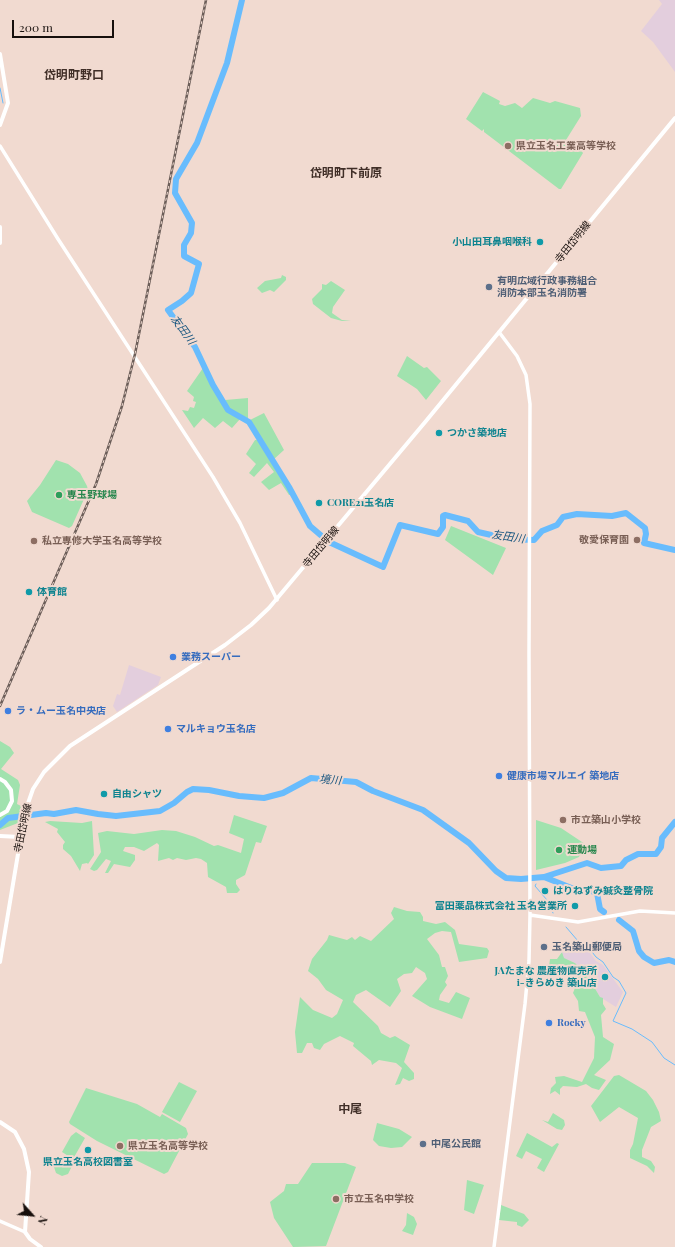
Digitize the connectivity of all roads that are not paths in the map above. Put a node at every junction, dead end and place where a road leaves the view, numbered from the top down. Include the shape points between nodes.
1 (0, 54) edge
2 (675, 118) edge
3 (0, 125) edge
4 (0, 146) edge
5 (0, 227) edge
6 (0, 243) edge
7 (499, 332) junction
8 (277, 600) junction
9 (0, 779) edge
10 (0, 815) edge
11 (0, 836) edge
12 (20, 836) junction
13 (675, 913) edge
14 (530, 915) junction
15 (0, 962) edge
16 (0, 1122) edge
17 (0, 1221) edge
18 (25, 1232) junction
19 (41, 1247) edge
20 (494, 1247) edge

1 - 3 main road via 8,103
2 - 7 main road, 寺田岱明線
4 - 8 street via 214,477 240,523
5 - 6 main road
7 - 8 main road, 寺田岱明線
7 - 14 street via 517,356 529,388
8 - 12 main road, 寺田岱明線 via 225,645 70,746 44,772 33,789 28,799
9 - 10 main road via 12,790 12,801 7,811
11 - 12 main road
12 - 15 main road, 寺田岱明線
13 - 14 street via 640,911 578,922
14 - 20 street via 525,1004
16 - 18 main road via 15,1132 26,1156 28,1172
17 - 18 street
18 - 19 main road

